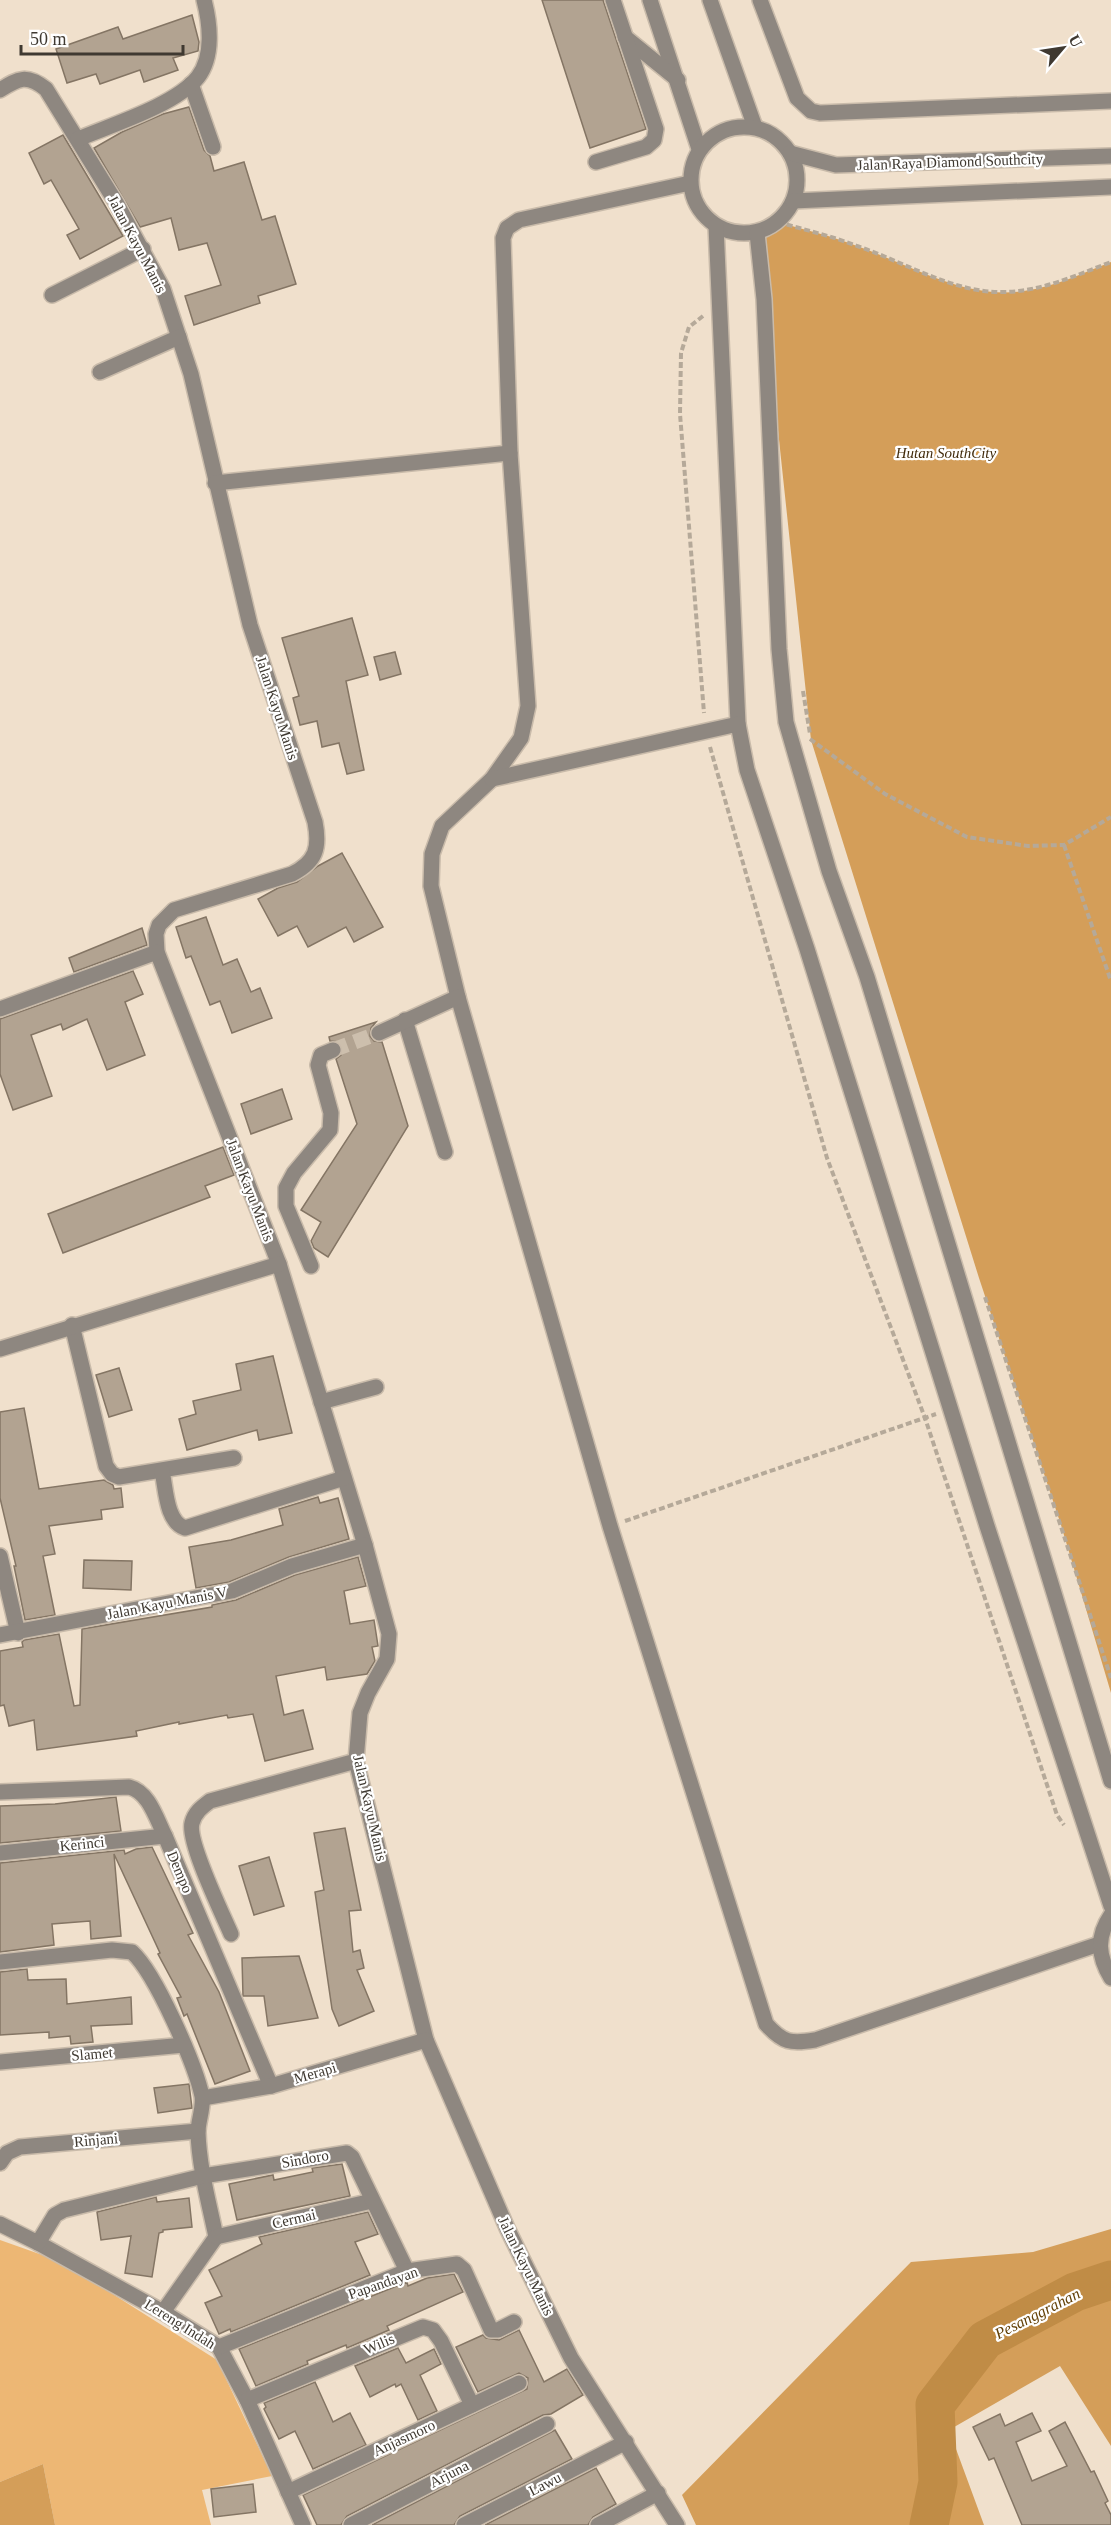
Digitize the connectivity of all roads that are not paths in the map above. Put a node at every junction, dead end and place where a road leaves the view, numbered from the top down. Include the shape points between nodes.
1 (204, 0) edge
2 (613, 0) edge
3 (650, 0) edge
4 (710, 0) edge
5 (760, 0) edge
6 (625, 37) junction
7 (678, 80) junction
8 (191, 84) junction
9 (0, 90) edge
10 (1111, 101) edge
11 (755, 128) junction
12 (78, 139) junction
13 (213, 147) dead end
14 (699, 149) junction
15 (790, 153) junction
16 (1111, 156) edge
17 (596, 162) dead end
18 (690, 183) junction
19 (1111, 187) edge
20 (793, 201) junction
21 (716, 226) junction
22 (757, 232) junction
23 (143, 249) junction
24 (52, 295) dead end
25 (179, 337) junction
26 (99, 372) dead end
27 (510, 453) junction
28 (215, 483) junction
29 (738, 724) junction
30 (492, 779) junction
31 (157, 952) junction
32 (458, 997) junction
33 (0, 1009) edge
34 (405, 1020) junction
35 (379, 1033) tunnel mouth
36 (333, 1050) tunnel mouth
37 (445, 1152) dead end
38 (279, 1264) junction
39 (311, 1266) dead end
40 (72, 1325) junction
41 (0, 1349) edge
42 (376, 1387) dead end
43 (321, 1402) junction
44 (234, 1458) dead end
45 (162, 1471) junction
46 (344, 1478) junction
47 (365, 1545) junction
48 (0, 1556) edge
49 (18, 1633) junction
50 (0, 1635) edge
51 (356, 1761) junction
52 (1111, 1781) edge
53 (0, 1792) edge
54 (165, 1836) junction
55 (0, 1853) edge
56 (1111, 1906) edge
57 (1111, 1916) edge
58 (231, 1934) dead end
59 (1099, 1944) junction
60 (0, 1961) edge
61 (1111, 1978) edge
62 (426, 2040) junction
63 (184, 2045) junction
64 (0, 2062) edge
65 (271, 2086) junction
66 (203, 2098) junction
67 (198, 2131) junction
68 (0, 2163) edge
69 (203, 2176) junction
70 (372, 2201) junction
71 (0, 2224) edge
72 (216, 2236) junction
73 (38, 2243) junction
74 (407, 2271) junction
75 (163, 2312) junction
76 (514, 2322) dead end
77 (219, 2347) junction
78 (519, 2383) dead end
79 (247, 2400) junction
80 (472, 2405) junction
81 (547, 2424) dead end
82 (626, 2442) junction
83 (288, 2492) junction
84 (658, 2493) junction
85 (303, 2525) edge
86 (351, 2525) edge
87 (464, 2525) edge
88 (598, 2525) edge
89 (677, 2525) edge

1 - 8 street via 210,33 208,49 204,66
2 - 6 street
3 - 7 street
4 - 11 street
5 - 10 street via 797,98 811,111
6 - 7 street
6 - 17 street via 656,129 654,140 646,147
7 - 14 street
8 - 12 street via 162,104
8 - 13 street
9 - 12 street, Jalan Kayu Manis via 24,78 35,80 46,89
11 - 14 street via 734,127 715,135
11 - 15 street via 775,136
12 - 23 street, Jalan Kayu Manis
14 - 18 street
15 - 16 street, Jalan Raya Diamond Southcity via 836,165
15 - 20 street via 796,169
18 - 21 street via 693,200
18 - 27 street via 519,220 507,228 502,238
19 - 20 street
20 - 22 street via 778,222
21 - 22 street via 736,234
21 - 29 street
22 - 52 street via 764,299 779,649 786,722
23 - 24 street
23 - 25 street, Jalan Kayu Manis via 163,289
25 - 26 street
25 - 28 street, Jalan Kayu Manis
27 - 28 street
27 - 30 street via 528,706 521,738
28 - 31 street, Jalan Kayu Manis via 250,625 318,836 316,851 305,867 292,874 174,910 159,925
29 - 30 street
29 - 56 street via 747,770
30 - 32 street via 442,826 432,854 431,886
31 - 33 street
31 - 38 street, Jalan Kayu Manis
32 - 34 street
32 - 59 street via 610,1526 766,2024 778,2038 795,2043 815,2040
34 - 35 street
34 - 37 street
36 - 39 street via 321,1054 318,1065 331,1113 330,1130 286,1188 286,1206
38 - 40 street
38 - 43 street, Jalan Kayu Manis
40 - 41 street
40 - 45 street via 106,1466 119,1477
42 - 43 street
43 - 46 street, Jalan Kayu Manis
44 - 45 street
45 - 46 street via 172,1519 185,1528
46 - 47 street, Jalan Kayu Manis
47 - 49 street, Jalan Kayu Manis V via 292,1566 232,1591
47 - 51 street, Jalan Kayu Manis via 389,1646 387,1659 360,1713
48 - 49 street
49 - 50 street, Jalan Kayu Manis V
51 - 58 street via 210,1801 197,1811 191,1824 193,1843
51 - 62 street, Jalan Kayu Manis
53 - 54 street, Dempo via 137,1789 145,1796
54 - 55 street, Kerinci
54 - 65 street, Dempo
57 - 59 street via 1103,1927
59 - 61 street via 1102,1962
60 - 63 street via 112,1950 132,1952 145,1967
62 - 65 street, Merapi
62 - 82 street, Jalan Kayu Manis via 507,2228 556,2328
63 - 64 street, Slamet
63 - 66 street
65 - 66 street, Merapi
66 - 67 street
67 - 68 street, Rinjani via 20,2147 7,2153
67 - 69 street
69 - 70 street, Sindoro via 347,2153
69 - 72 street
69 - 73 street via 59,2211
70 - 72 street, Cermai
70 - 74 street, Sindoro
71 - 73 street, Lereng Indah
72 - 75 street
73 - 75 street, Lereng Indah
74 - 76 street, Papandayan via 457,2264 464,2270 492,2330
74 - 77 street, Papandayan
75 - 77 street, Lereng Indah
77 - 79 street, Lereng Indah
78 - 80 street, Anjasmoro
79 - 80 street, Wilis via 423,2327 433,2330 441,2341
79 - 83 street, Lereng Indah
80 - 83 street, Anjasmoro
81 - 86 street, Arjuna
82 - 84 street, Jalan Kayu Manis
82 - 87 street, Lawu
83 - 85 street, Lereng Indah
84 - 88 street
84 - 89 street, Jalan Kayu Manis

